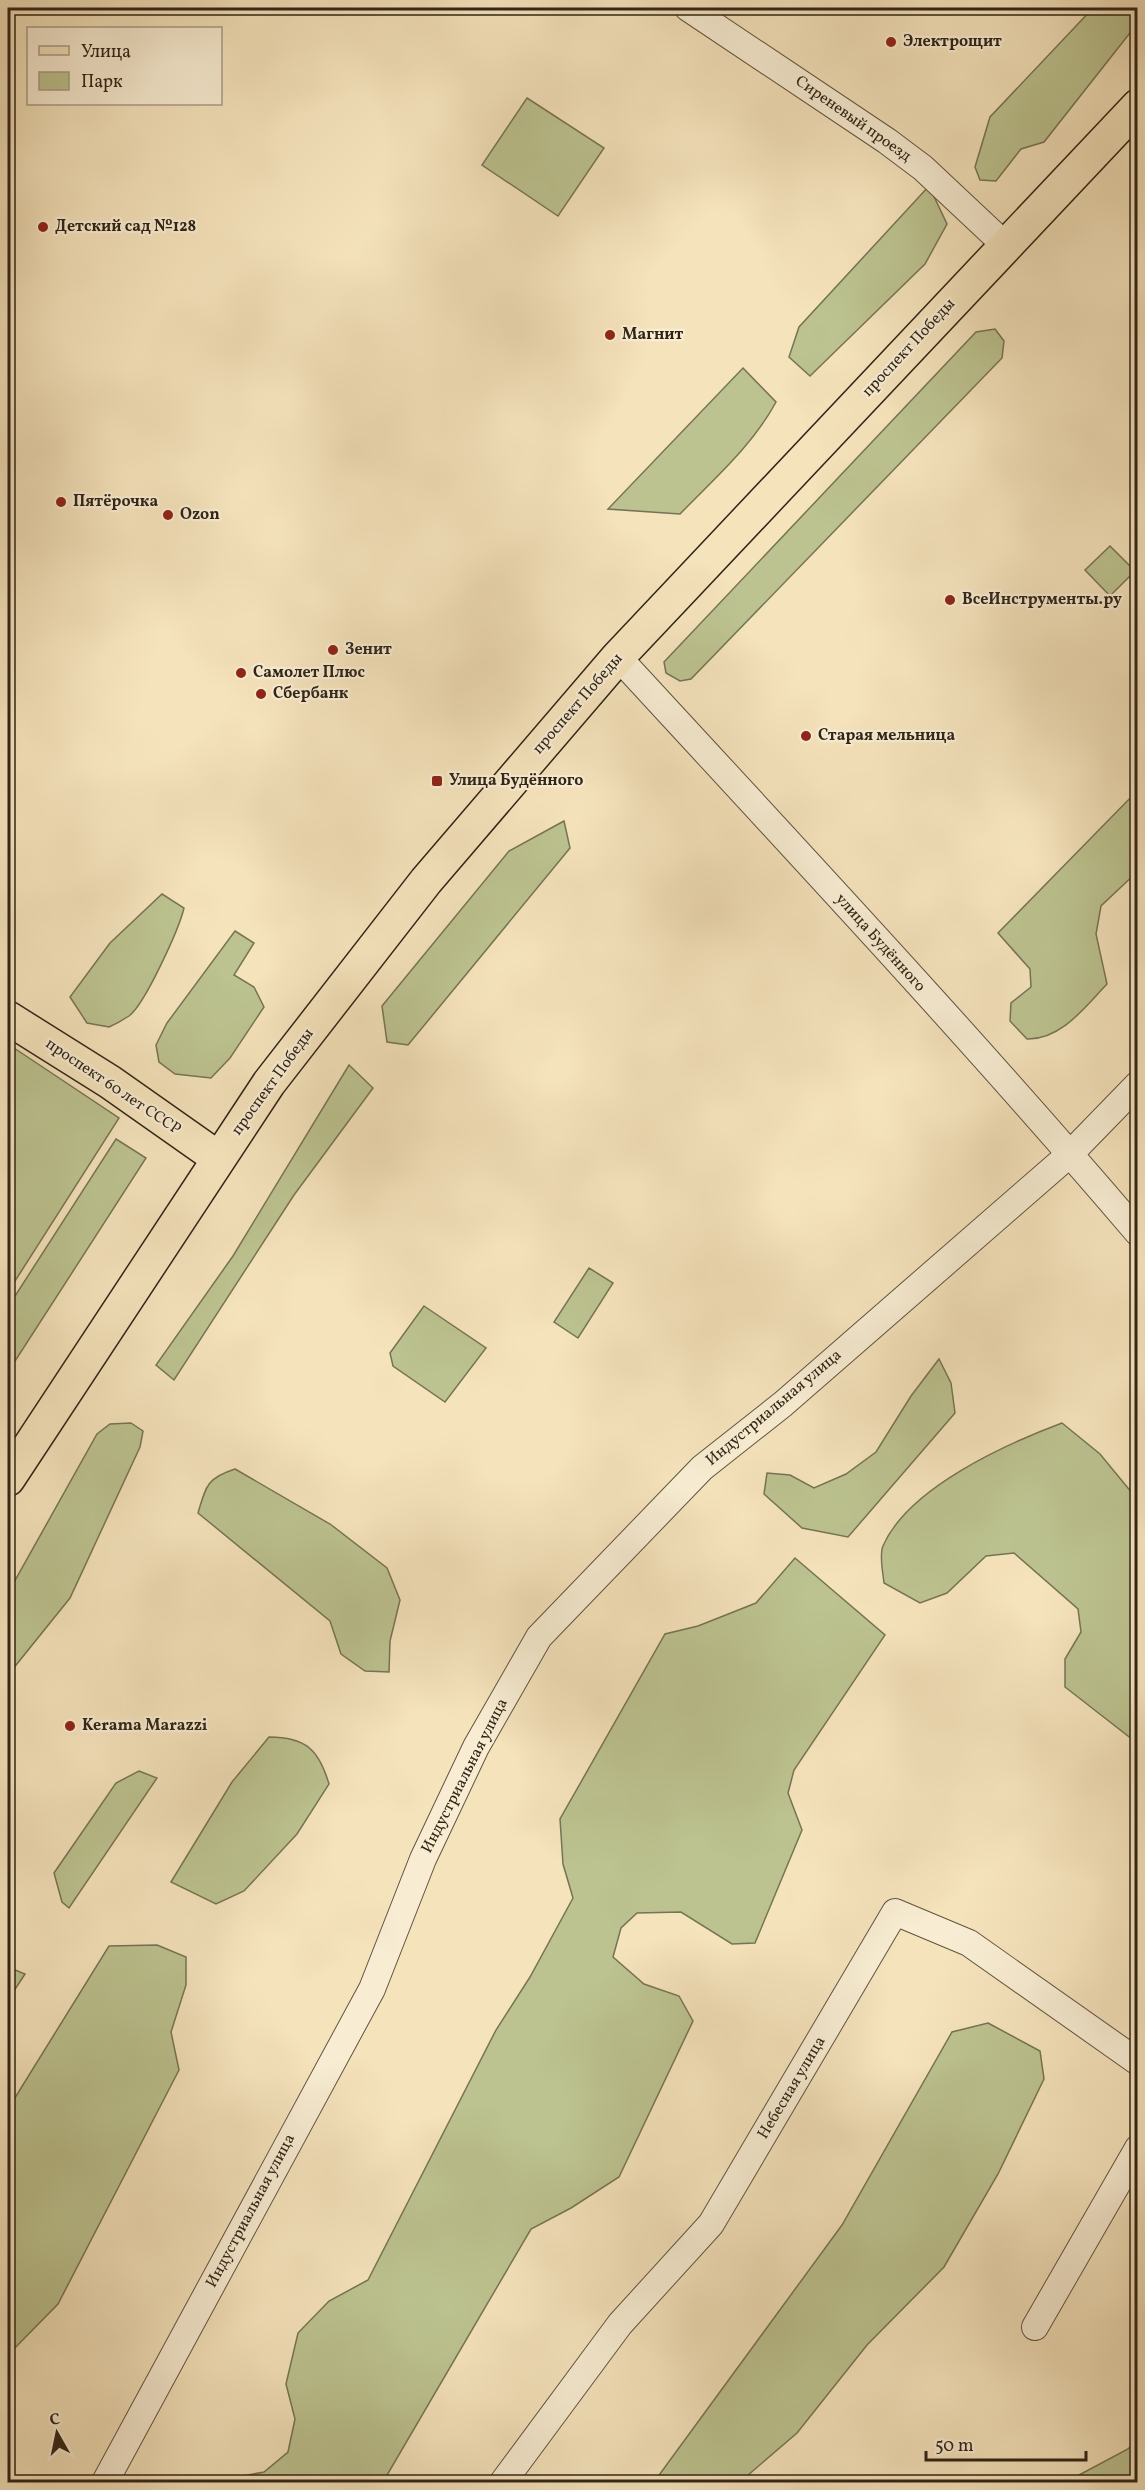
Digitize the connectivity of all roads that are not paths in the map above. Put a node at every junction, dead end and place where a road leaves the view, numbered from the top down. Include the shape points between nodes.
1 (688, 8) edge
2 (1137, 105) edge
3 (1005, 245) junction
4 (618, 657) junction
5 (8, 1018) edge
6 (1137, 1084) edge
7 (1070, 1154) junction
8 (218, 1158) junction
9 (1137, 1233) edge
10 (8, 1479) edge
11 (1137, 2062) edge
12 (1137, 2148) edge
13 (1035, 2327) dead end
14 (105, 2482) edge
15 (503, 2482) edge

1 - 3 street, Сиреневый проезд via 887,141 923,168
2 - 3 main road, проспект Победы
3 - 4 main road, проспект Победы
4 - 7 street, улица Будённого
4 - 8 main road, проспект Победы via 426,881 269,1083
5 - 8 main road, проспект 60 лет СССР via 110,1082
6 - 7 street, Индустриальная улица
7 - 9 street, улица Будённого
7 - 14 street, Индустриальная улица via 783,1404 702,1468 539,1637 471,1757 423,1859 372,1989
8 - 10 main road, проспект Победы
11 - 15 street, Небесная улица via 969,1943 895,1911 711,2224 620,2325
12 - 13 street

